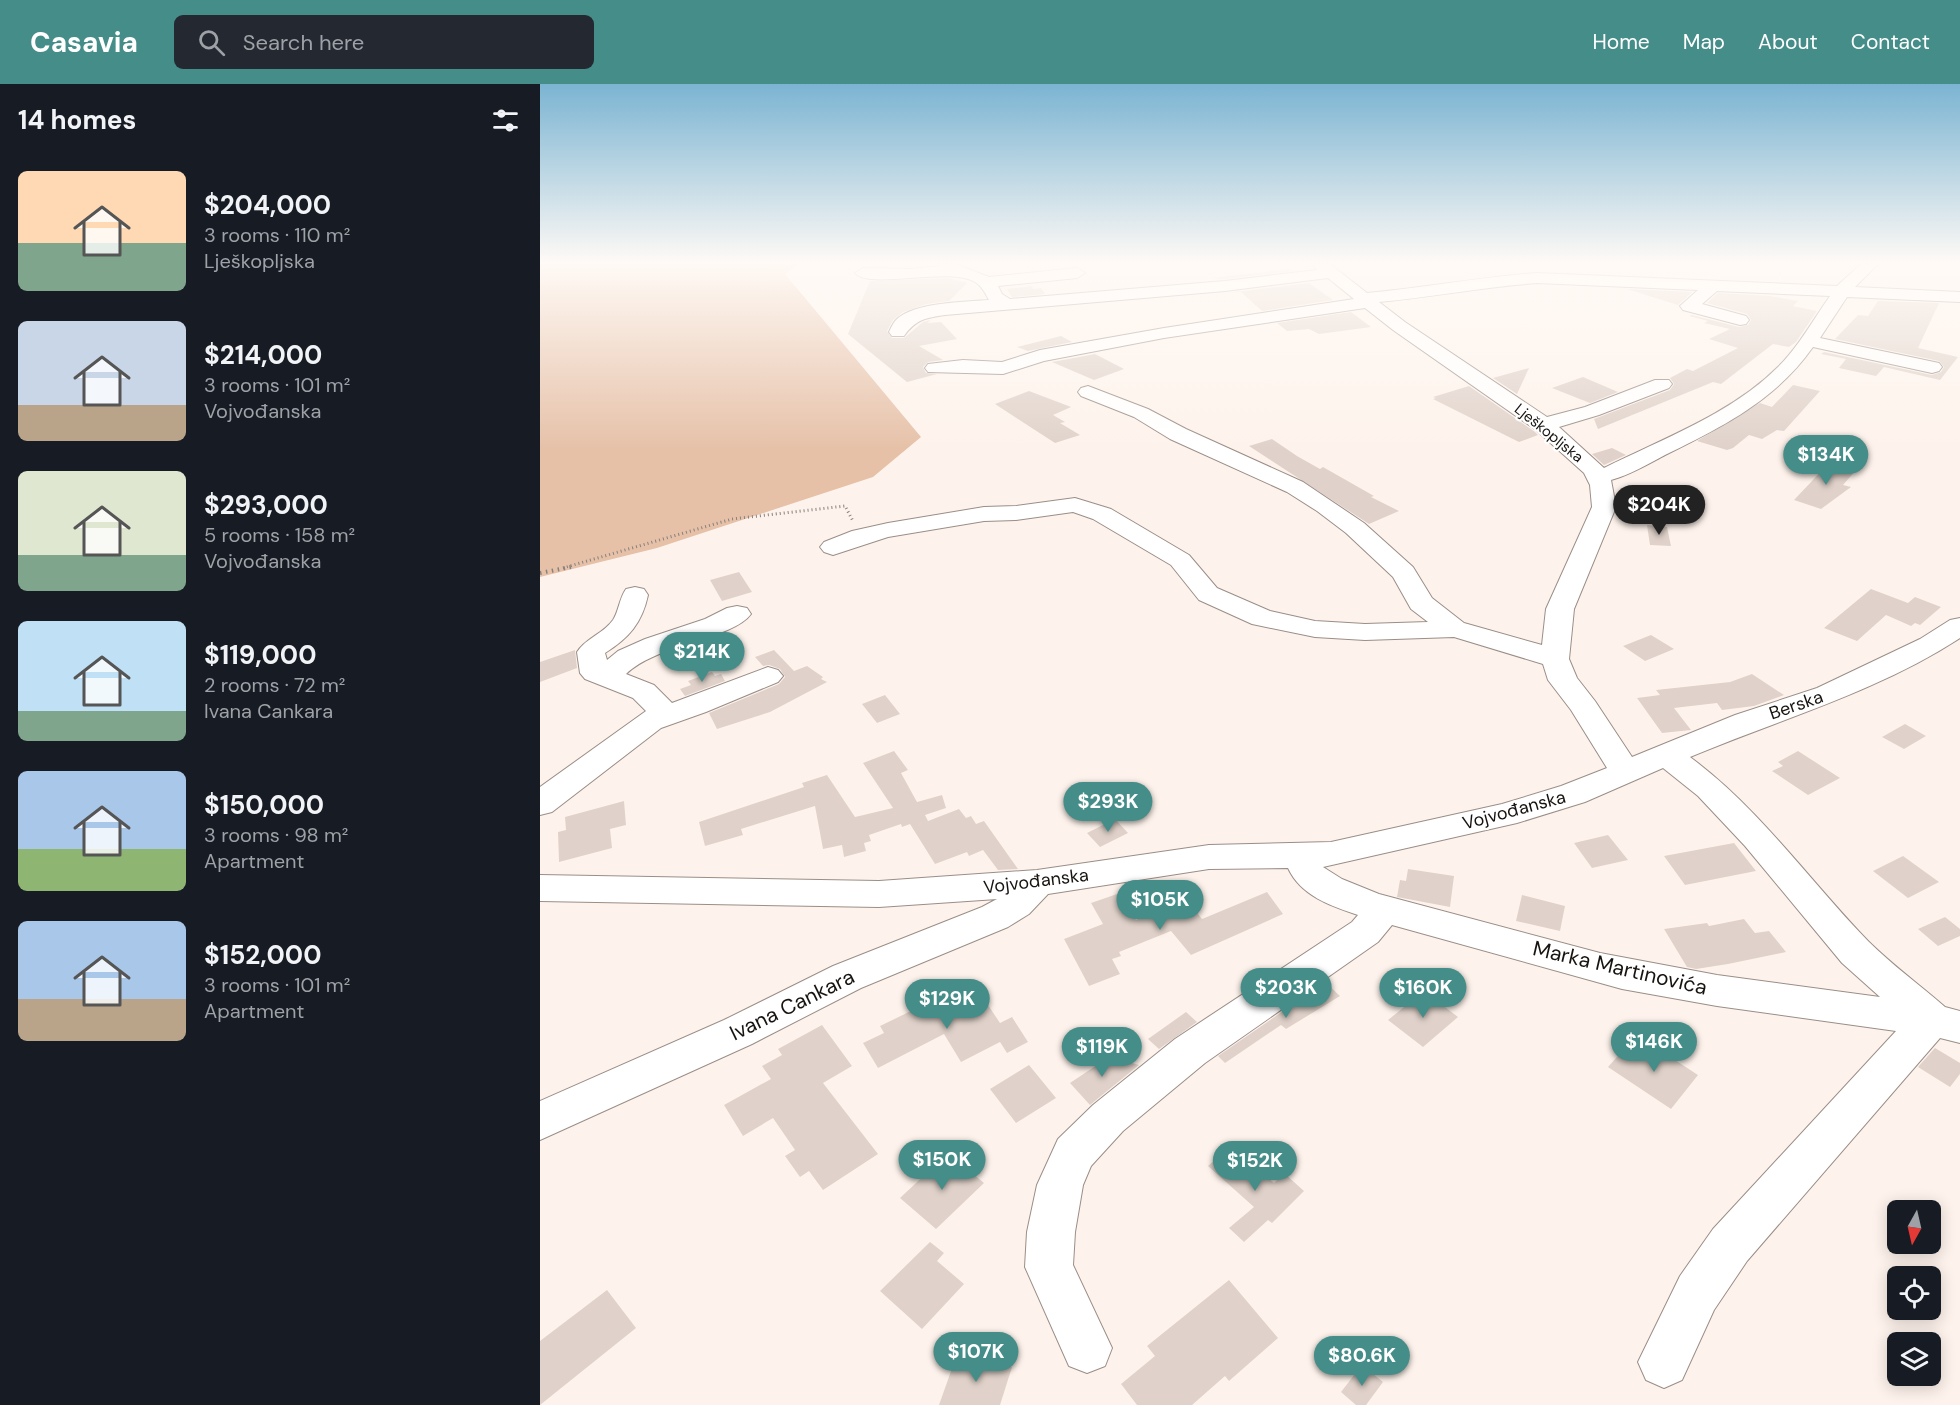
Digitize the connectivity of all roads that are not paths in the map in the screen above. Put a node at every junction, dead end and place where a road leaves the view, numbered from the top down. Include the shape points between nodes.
1 (901, 326) edge
2 (1209, 326) edge
3 (1399, 326) edge
4 (1820, 326) edge
5 (897, 332) dead end
6 (1810, 341) junction
7 (1932, 367) dead end
8 (934, 368) dead end
9 (1662, 384) dead end
10 (1088, 392) dead end
11 (1544, 425) junction
12 (1598, 477) junction
13 (833, 547) dead end
14 (635, 595) dead end
15 (737, 614) dead end
16 (1960, 626) edge
17 (1454, 630) junction
18 (1555, 659) junction
19 (768, 676) dead end
20 (607, 678) junction
21 (663, 715) junction
22 (1668, 756) junction
23 (1626, 773) junction
24 (540, 804) edge
25 (1303, 857) junction
26 (1036, 883) junction
27 (540, 888) edge
28 (1384, 909) junction
29 (1951, 1030) edge
30 (540, 1121) edge
31 (1087, 1348) dead end
32 (1664, 1362) dead end

1 - 5 street
2 - 8 street via 1040,356 1003,368
3 - 11 street, Lješkopljska
4 - 6 street
6 - 7 street
6 - 12 street via 1771,385 1744,403
9 - 11 street
10 - 17 street via 1141,413 1295,487 1325,506 1404,573 1421,603
11 - 12 street, Lješkopljska
12 - 18 street, Lješkopljska via 1605,495 1604,507 1560,609
13 - 17 street via 861,536 984,514 1075,504 1102,514 1180,560 1208,594 1262,618 1315,629
14 - 20 street via 626,624 591,652 595,673
15 - 20 street via 642,649
16 - 22 street, Berska via 1930,645 1828,694 1746,722
17 - 18 street
18 - 23 street via 1563,680
19 - 21 street
20 - 21 street via 648,694
21 - 24 street
22 - 23 street, Berska
22 - 29 street via 1710,788 1856,953
23 - 25 street, Vojvođanska via 1505,815
25 - 26 street, Vojvođanska via 1209,856
25 - 28 street, Marka Martinovića via 1307,872 1317,882
26 - 27 street, Vojvođanska via 879,894
26 - 30 street, Ivana Cankara via 1025,898 1006,912 848,977 738,1032
28 - 29 street, Marka Martinovića via 1642,978
28 - 31 street via 1365,932 1190,1051 1108,1118 1074,1153 1060,1185 1049,1267
29 - 32 street via 1730,1245 1697,1293

